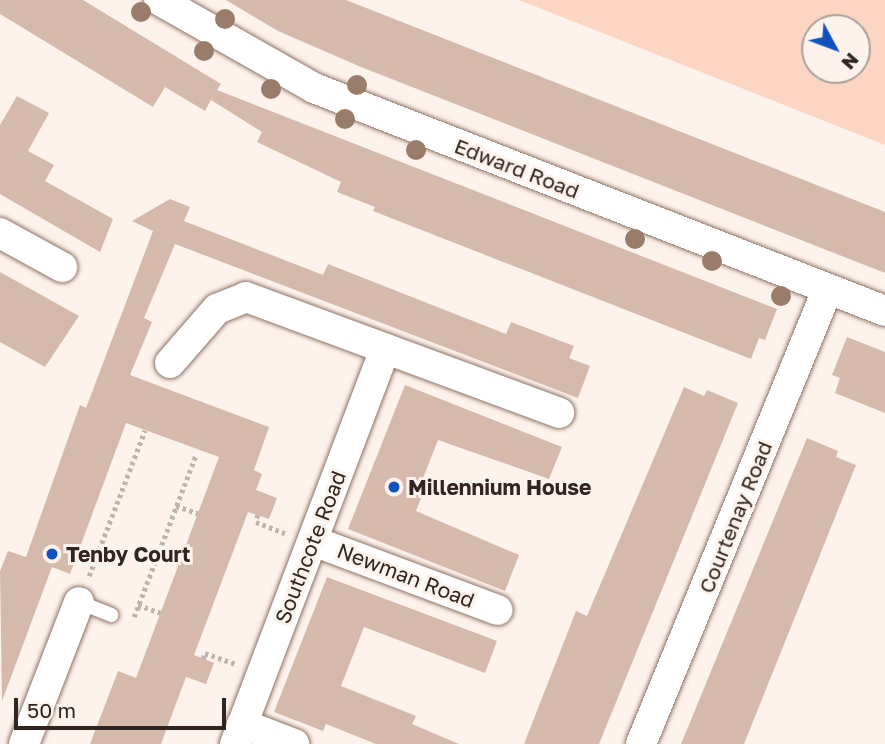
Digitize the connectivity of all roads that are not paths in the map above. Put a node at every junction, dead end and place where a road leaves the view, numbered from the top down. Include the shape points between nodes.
1 (159, 0) edge
2 (0, 233) edge
3 (62, 267) dead end
4 (828, 289) junction
5 (885, 311) edge
6 (385, 349) junction
7 (170, 363) dead end
8 (559, 413) dead end
9 (313, 542) junction
10 (79, 602) joint
11 (498, 610) dead end
12 (112, 615) road end
13 (238, 734) edge
14 (24, 744) edge
15 (294, 744) edge
16 (641, 744) edge

1 - 4 street, Edward Road via 314,88
2 - 3 street
4 - 5 street, Edward Road
4 - 16 street, Courtenay Road
6 - 7 street via 246,297 217,309
6 - 8 street
6 - 9 street, Southcote Road
9 - 11 street, Newman Road
9 - 13 street, Southcote Road
10 - 12 lane
10 - 14 street
13 - 15 street

